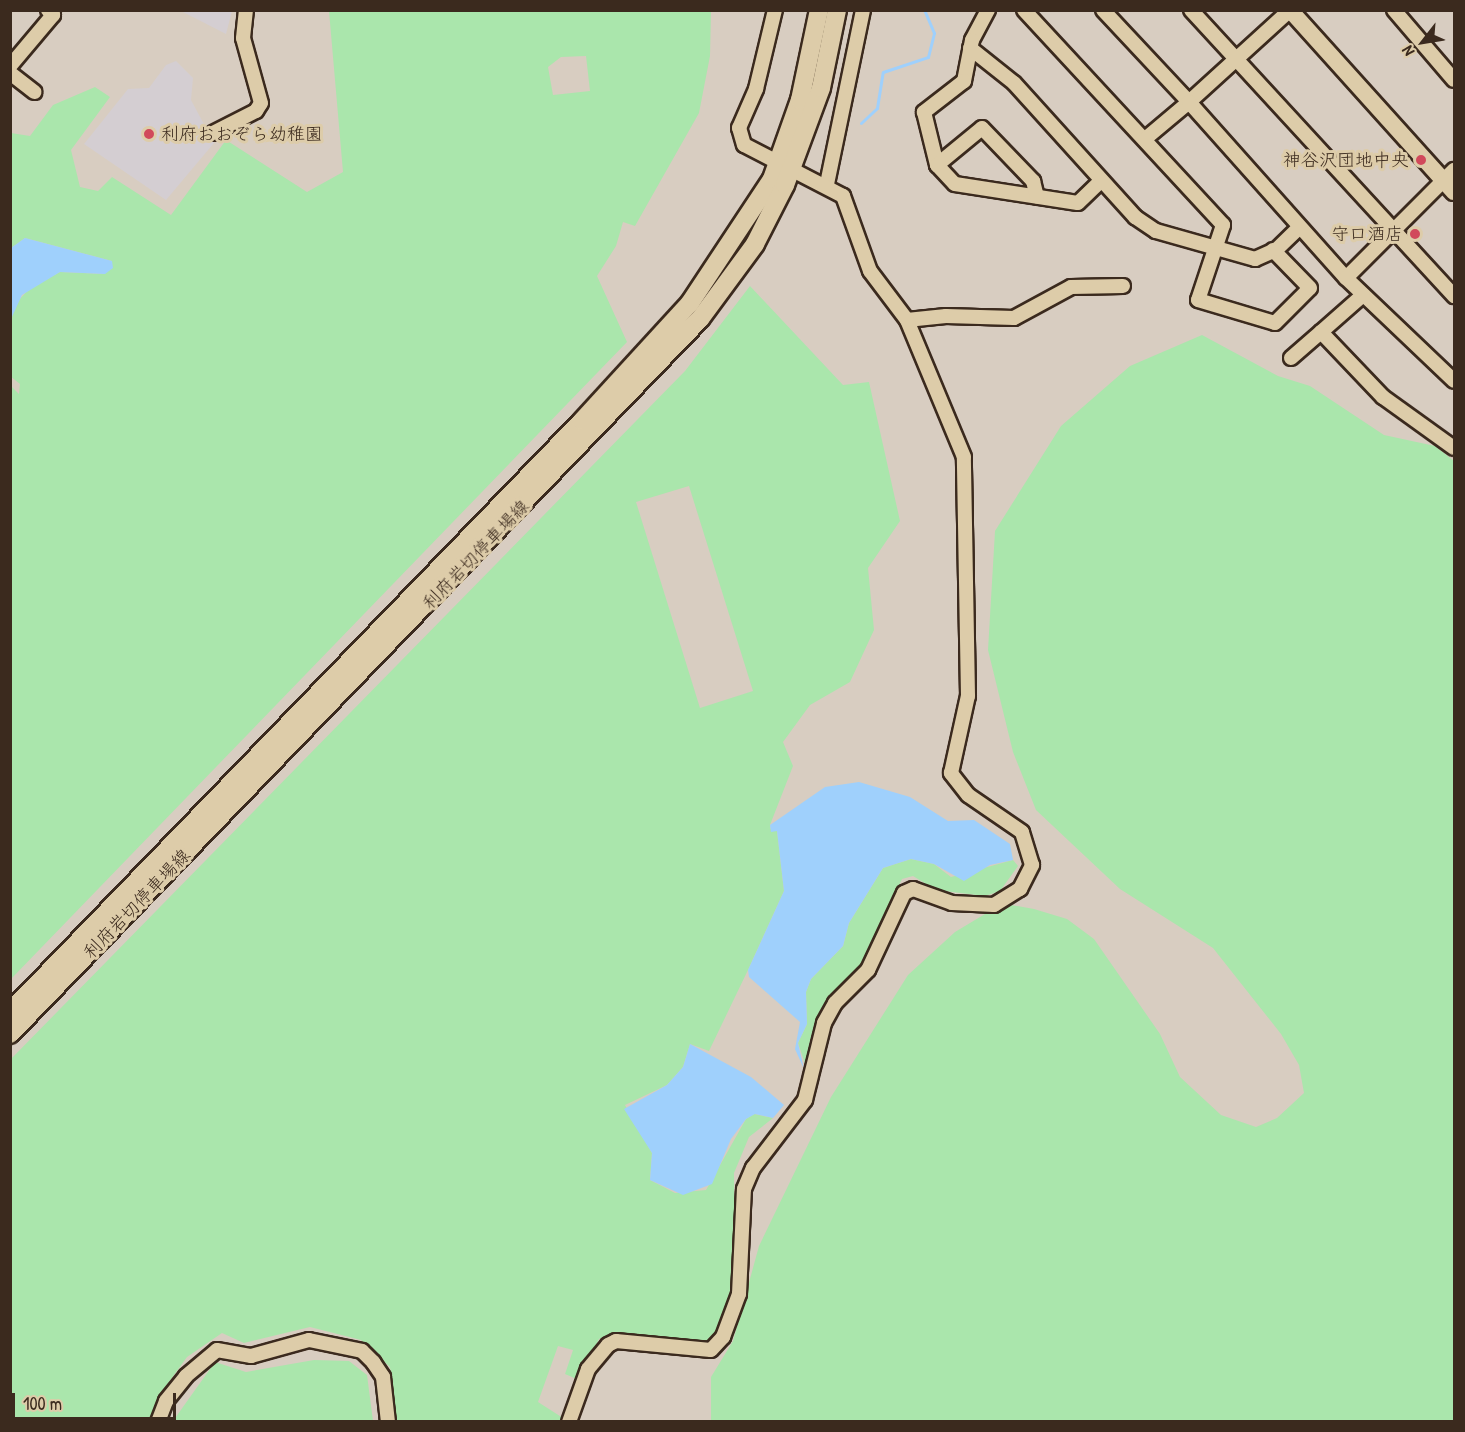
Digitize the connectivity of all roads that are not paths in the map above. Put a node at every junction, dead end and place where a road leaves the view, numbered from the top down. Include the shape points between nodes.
1 (48, 10) edge
2 (246, 10) edge
3 (775, 10) edge
4 (819, 10) edge
5 (837, 10) edge
6 (863, 10) edge
7 (988, 10) edge
8 (1024, 10) edge
9 (1103, 10) edge
10 (1191, 10) edge
11 (1290, 10) edge
12 (1397, 11) edge
13 (970, 48) junction
14 (1236, 60) junction
15 (10, 66) edge
16 (10, 73) edge
17 (1455, 80) edge
18 (34, 92) dead end
19 (1189, 102) junction
20 (213, 134) dead end
21 (1145, 139) junction
22 (785, 165) junction
23 (937, 165) junction
24 (1101, 181) junction
25 (1451, 181) edge
26 (826, 184) junction
27 (1036, 197) junction
28 (1299, 228) junction
29 (1393, 235) junction
30 (1214, 249) junction
31 (1273, 250) junction
32 (1346, 278) junction
33 (1123, 286) dead end
34 (1363, 294) junction
35 (1455, 296) edge
36 (907, 320) junction
37 (1321, 332) junction
38 (1291, 358) dead end
39 (1455, 381) edge
40 (1455, 448) edge
41 (10, 1012) edge
42 (10, 1034) edge
43 (158, 1422) edge
44 (388, 1422) edge
45 (569, 1422) edge

1 - 15 street via 53,15
2 - 20 street via 243,38 261,104 256,111
3 - 22 street via 756,88 739,128 744,145
4 - 22 main road, 利府岩切停車場線
5 - 22 main road, 利府岩切停車場線 via 821,88
6 - 26 street
7 - 13 street
8 - 21 street
9 - 19 street
10 - 14 street
11 - 14 street
11 - 25 street
12 - 17 street
13 - 23 street via 964,81 924,112
13 - 24 street via 1014,83
14 - 19 street
14 - 29 street
16 - 18 street
19 - 21 street
19 - 28 street
21 - 30 street via 1223,225
22 - 26 street
22 - 41 main road, 利府岩切停車場線 via 728,252 648,351
22 - 42 main road, 利府岩切停車場線 via 755,244 700,319
23 - 27 street via 955,184
23 - 27 street via 982,128 1033,182
24 - 27 street via 1078,203
24 - 30 street via 1156,231
25 - 29 street
26 - 36 street via 843,196 870,271
28 - 31 street
28 - 32 street
29 - 32 street
29 - 35 street
30 - 31 street via 1255,259
30 - 31 street via 1198,300 1275,323 1310,288
32 - 34 street
33 - 36 street via 1071,287 1014,318 946,316
34 - 37 street
34 - 39 street
36 - 45 street via 964,457 968,696 951,773 968,795 1022,831 1032,865 1020,889 994,905 952,903 913,889 904,893 868,969 835,1003 824,1023 805,1100 753,1168 744,1189 739,1294 723,1337 711,1350 616,1341 608,1345 588,1370
37 - 38 street
37 - 40 street via 1383,397
43 - 44 street via 166,1401 186,1376 216,1350 251,1356 309,1340 362,1352 373,1362 383,1377

